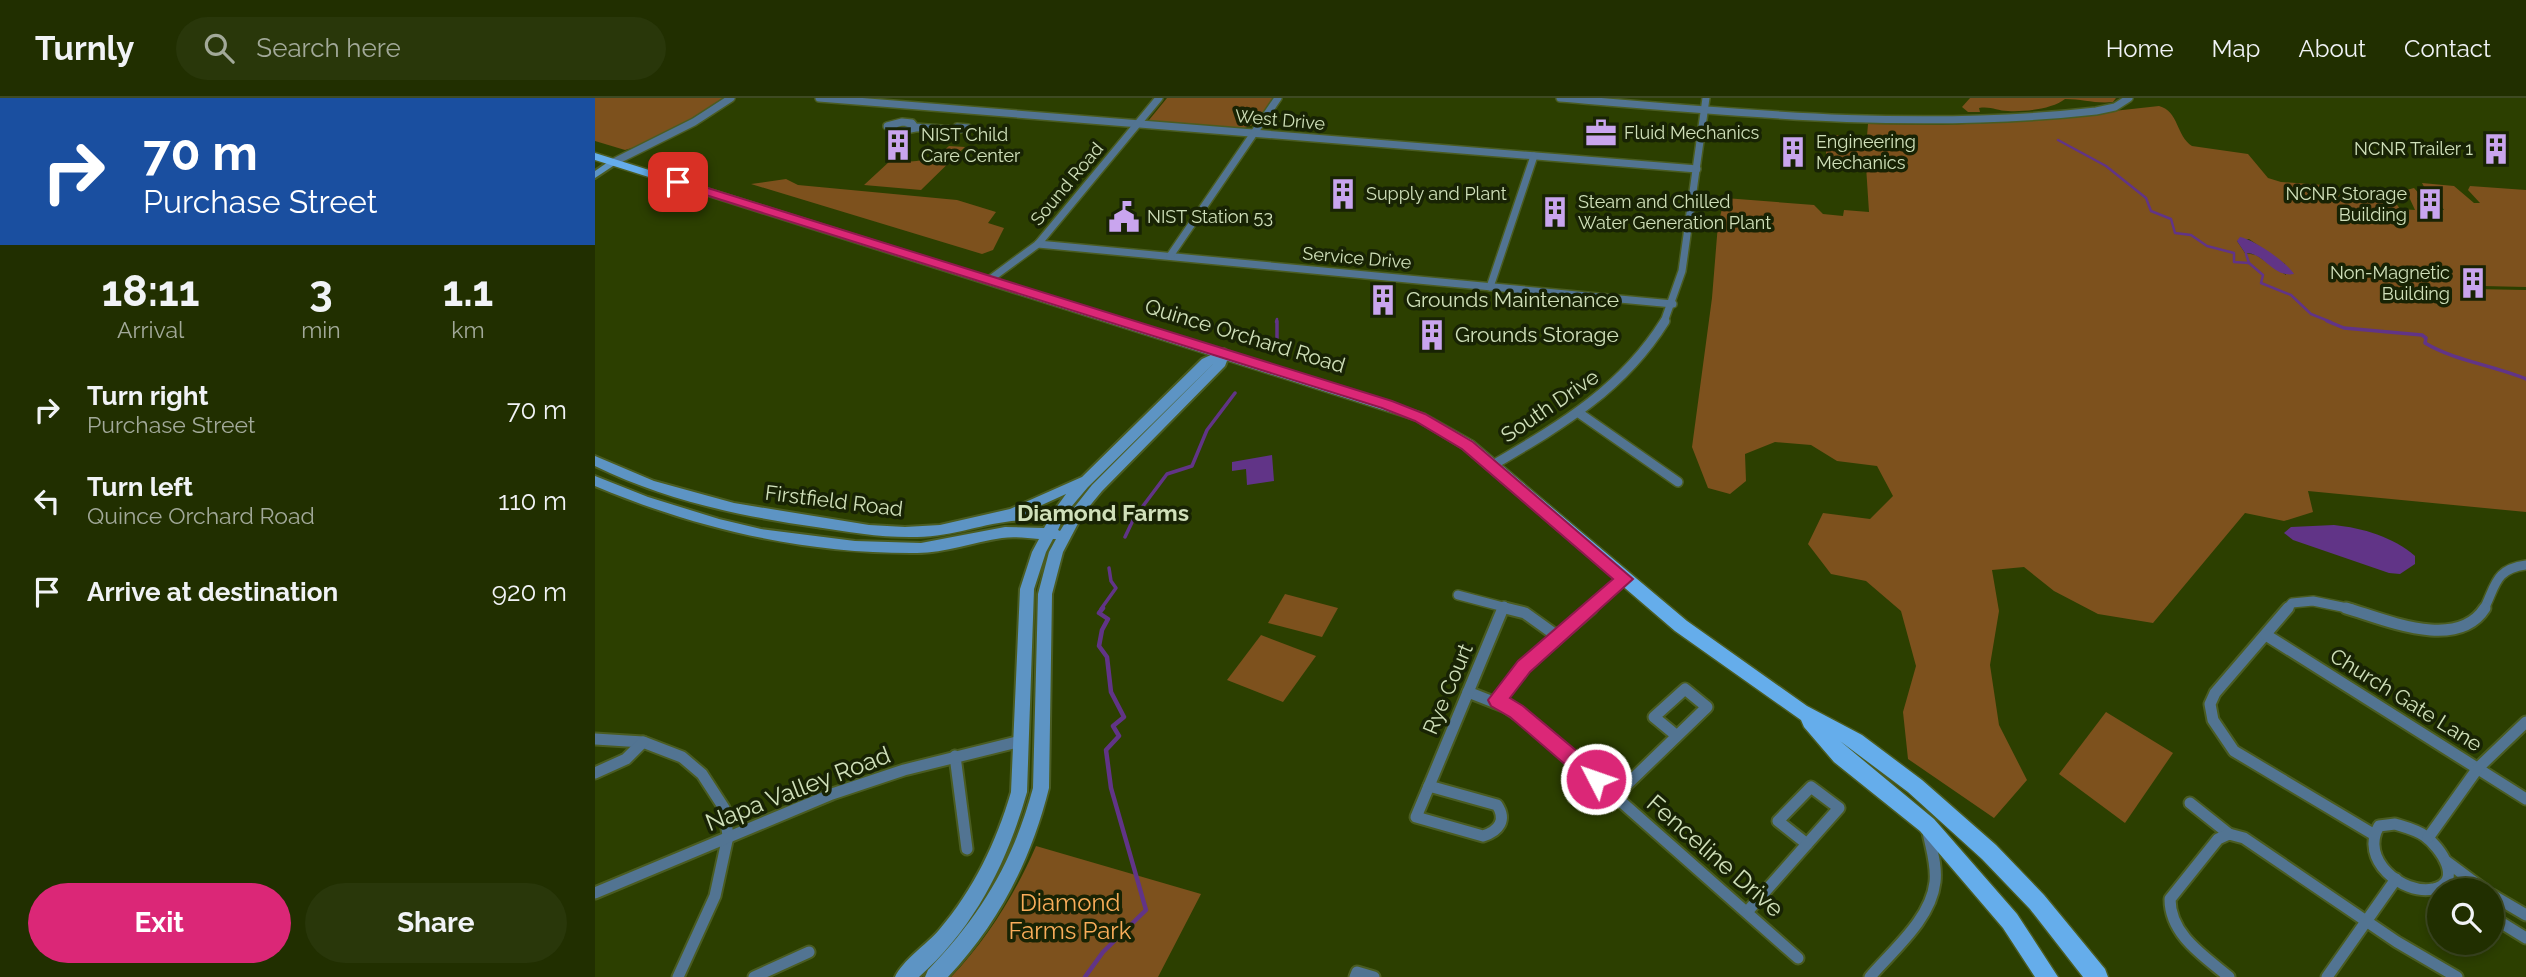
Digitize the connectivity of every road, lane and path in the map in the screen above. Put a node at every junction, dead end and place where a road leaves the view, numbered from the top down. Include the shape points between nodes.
1 (731, 98) edge
2 (819, 98) edge
3 (1159, 98) edge
4 (1278, 98) edge
5 (1560, 98) edge
6 (1706, 98) edge
7 (2129, 98) edge
8 (1705, 109) junction
9 (1137, 124) junction
10 (1254, 133) junction
11 (898, 134) joint
12 (595, 156) edge
13 (1534, 156) junction
14 (614, 162) junction
15 (595, 168) edge
16 (1697, 169) junction
17 (595, 175) edge
18 (1038, 244) junction
19 (1170, 256) junction
20 (989, 280) junction
21 (1490, 287) junction
22 (1673, 304) junction
23 (1224, 353) junction
24 (1579, 413) junction
25 (595, 461) edge
26 (1493, 465) junction
27 (1089, 478) junction
28 (595, 481) edge
29 (1678, 482) dead end
30 (1008, 514) junction
31 (1056, 518) junction
32 (1073, 519) junction
33 (1056, 534) junction
34 (2526, 565) edge
35 (1624, 579) junction
36 (1458, 596) dead end
37 (1504, 606) junction
38 (2266, 635) junction
39 (1557, 636) junction
40 (1468, 692) junction
41 (1497, 700) junction
42 (1801, 711) junction
43 (2526, 722) edge
44 (1677, 736) junction
45 (595, 739) edge
46 (1021, 741) junction
47 (643, 742) junction
48 (955, 756) junction
49 (2478, 768) junction
50 (595, 773) edge
51 (1428, 786) junction
52 (1615, 796) junction
53 (2526, 799) edge
54 (2190, 803) dead end
55 (1927, 825) junction
56 (2229, 834) junction
57 (2373, 834) junction
58 (728, 836) junction
59 (2428, 838) junction
60 (1808, 845) junction
61 (967, 849) dead end
62 (2447, 862) junction
63 (2448, 878) edge
64 (2469, 878) edge
65 (2396, 879) junction
66 (2427, 889) edge
67 (595, 893) edge
68 (2504, 902) edge
69 (1747, 912) junction
70 (2526, 915) edge
71 (2368, 919) junction
72 (2010, 921) junction
73 (2504, 924) edge
74 (2526, 938) edge
75 (809, 952) dead end
76 (1798, 958) dead end
77 (2452, 976) edge
78 (678, 977) edge
79 (754, 977) edge
80 (905, 977) edge
81 (935, 977) edge
82 (1355, 977) edge
83 (1374, 977) edge
84 (1870, 977) edge
85 (2036, 977) edge
86 (2047, 977) edge
87 (2097, 977) edge
88 (2229, 977) edge
89 (2327, 977) edge

1 - 14 street
2 - 9 street, West Drive
3 - 9 street, Sound Road
4 - 10 street
5 - 8 street
6 - 8 street, South Drive
7 - 8 street via 2114,107 2070,113 1958,121 1864,121
8 - 16 street, South Drive
9 - 10 street, West Drive
9 - 18 street, Sound Road
10 - 13 street, West Drive
10 - 19 street
11 - 11 street via 893,132 894,126 887,126 902,122 915,127 968,128 957,132 913,128
12 - 14 main road, Quince Orchard Road
13 - 16 street, West Drive
13 - 21 street
14 - 15 street
14 - 17 street
14 - 20 main road, Quince Orchard Road
16 - 22 street, South Drive via 1683,268
18 - 19 street, Service Drive
18 - 20 street, Sound Road
19 - 21 street, Service Drive
20 - 23 main road, Quince Orchard Road
21 - 22 street, Service Drive
22 - 24 street, South Drive via 1643,354
23 - 26 main road, Quince Orchard Road via 1420,418
23 - 27 street via 1206,362
23 - 32 street via 1221,363 1097,488
24 - 26 street, South Drive
24 - 29 street
25 - 30 street, Firstfield Road via 718,505 856,528 933,531
26 - 35 main road, Quince Orchard Road
27 - 30 street
27 - 31 street
28 - 33 street, Firstfield Road via 643,502 728,526 855,546 921,548 1005,532
30 - 31 street, Firstfield Road
31 - 32 street, Firstfield Road
31 - 33 street
32 - 33 street
33 - 46 street via 1027,589
33 - 81 street via 1046,587 1041,788 1035,814 1005,888 959,954
34 - 38 street via 2508,568 2497,576 2487,607 2480,618 2466,625 2406,627 2304,600 2286,608
35 - 39 street
35 - 42 main road, Quince Orchard Road
36 - 37 street
37 - 39 street via 1525,613
37 - 40 street, Rye Court
38 - 49 street, Church Gate Lane
38 - 57 street via 2212,698 2211,712 2220,732 2241,755
39 - 41 street
40 - 41 street, Fenceline Drive
40 - 51 street, Rye Court
41 - 52 street, Fenceline Drive via 1517,711
42 - 55 main road, Quince Orchard Road via 1841,756
42 - 87 main road, Quince Orchard Road via 1856,741 1947,813 2037,902
43 - 49 street
44 - 44 street via 1707,707 1685,689 1654,717
44 - 52 street
45 - 47 street
46 - 48 street, Napa Valley Road
46 - 80 street via 1019,792 996,862 942,943
47 - 50 street via 626,759
47 - 58 street via 682,757 702,774 724,808
48 - 58 street, Napa Valley Road via 866,782
48 - 61 street
49 - 53 street, Church Gate Lane
49 - 59 street
51 - 51 street, Rye Court via 1416,817 1483,836 1499,829 1503,820 1497,805
52 - 69 street, Fenceline Drive
54 - 56 street
55 - 72 main road, Quince Orchard Road
55 - 84 street via 1934,887 1916,921
56 - 71 street via 2244,838
56 - 88 street via 2218,839 2170,899 2168,912 2174,926
57 - 59 street via 2379,826 2396,824
57 - 65 street via 2371,847 2377,860
58 - 67 street, Napa Valley Road
58 - 78 street via 715,896
59 - 62 street
60 - 60 street via 1839,808 1811,787 1778,821
60 - 69 street
62 - 63 street
62 - 64 street
65 - 66 street
65 - 71 street
68 - 70 street
69 - 76 street, Fenceline Drive
71 - 77 street
71 - 89 street
72 - 85 street
72 - 86 main road, Quince Orchard Road
73 - 74 street
75 - 79 street
82 - 83 street via 1357,972

